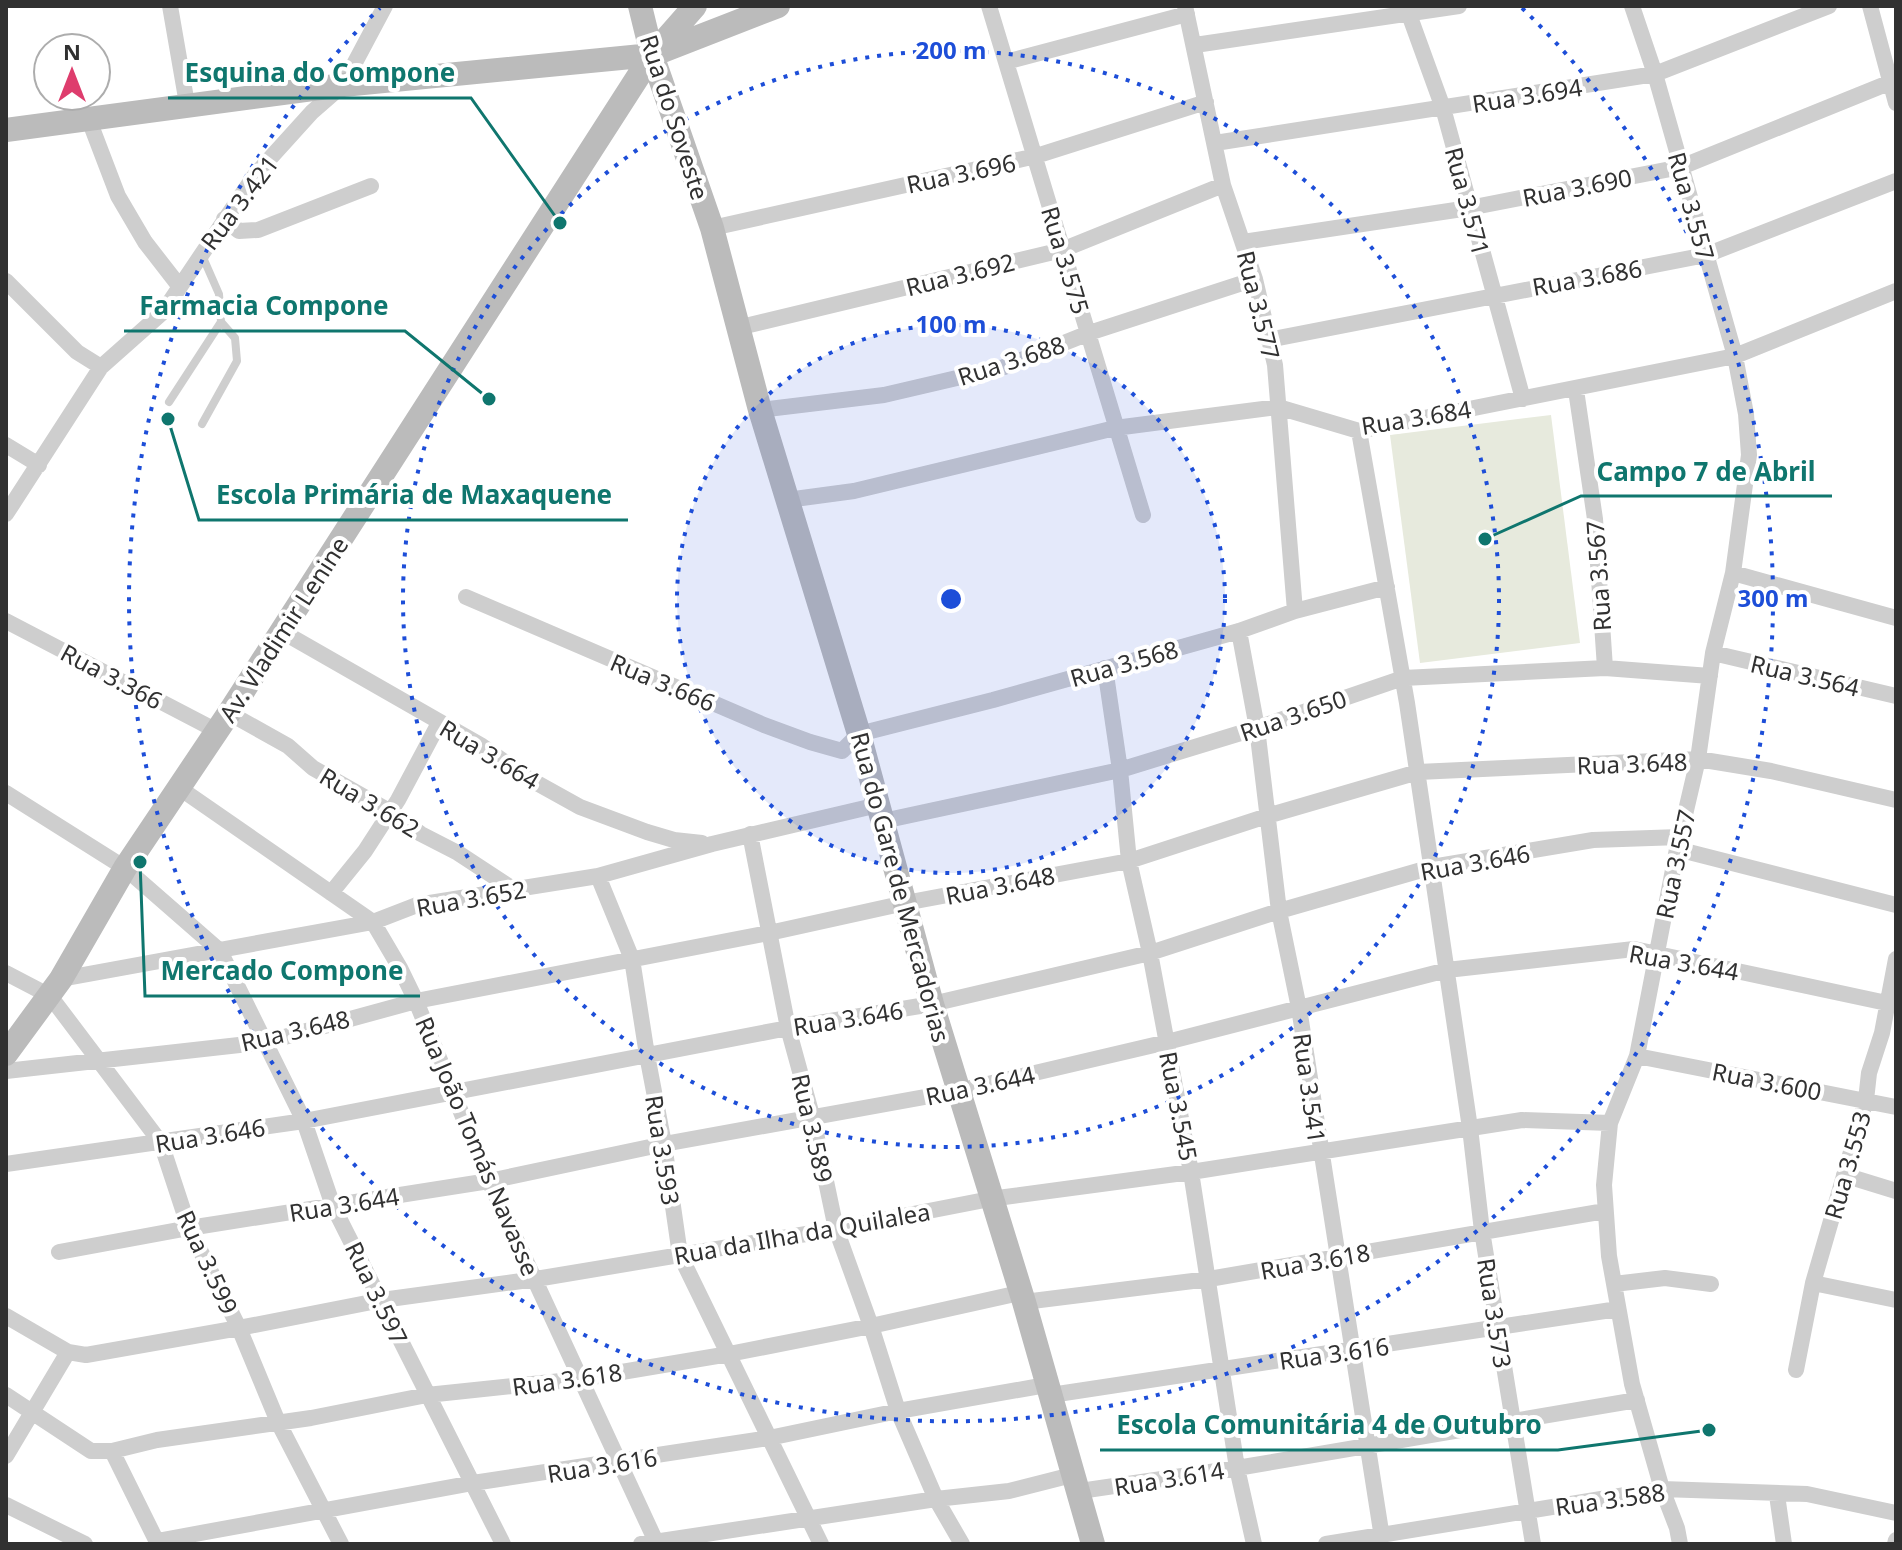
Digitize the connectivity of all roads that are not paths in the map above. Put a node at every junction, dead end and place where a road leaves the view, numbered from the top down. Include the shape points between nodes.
1 (170, 6) edge
2 (385, 6) edge
3 (640, 6) edge
4 (695, 6) edge
5 (778, 6) edge
6 (989, 6) edge
7 (1459, 6) edge
8 (1632, 6) edge
9 (1829, 6) edge
10 (1870, 6) edge
11 (1186, 10) edge
12 (1407, 10) edge
13 (1195, 45) junction
14 (652, 55) junction
15 (1006, 62) junction
16 (1655, 74) junction
17 (1893, 81) edge
18 (343, 85) junction
19 (1206, 102) junction
20 (1896, 103) edge
21 (187, 104) junction
22 (1443, 108) junction
23 (89, 120) junction
24 (6, 130) edge
25 (1215, 143) junction
26 (1036, 156) junction
27 (1681, 167) junction
28 (1896, 181) edge
29 (1223, 185) junction
30 (371, 186) dead end
31 (1469, 208) junction
32 (224, 219) junction
33 (712, 228) junction
34 (1243, 242) junction
35 (1062, 250) junction
36 (201, 252) junction
37 (1706, 255) junction
38 (1255, 279) junction
39 (6, 281) edge
40 (180, 287) junction
41 (1896, 291) edge
42 (1493, 295) junction
43 (221, 322) junction
44 (737, 328) junction
45 (1089, 333) junction
46 (1268, 340) junction
47 (1735, 356) junction
48 (101, 367) junction
49 (1576, 390) junction
50 (1523, 399) junction
51 (169, 402) dead end
52 (1278, 407) junction
53 (760, 410) junction
54 (202, 424) dead end
55 (1115, 428) junction
56 (1359, 431) junction
57 (6, 445) edge
58 (39, 465) junction
59 (787, 500) junction
60 (6, 514) edge
61 (1143, 515) dead end
62 (1733, 573) junction
63 (1387, 587) junction
64 (466, 597) dead end
65 (1295, 611) junction
66 (1896, 618) edge
67 (6, 621) edge
68 (281, 631) junction
69 (1239, 631) junction
70 (1713, 653) junction
71 (1105, 668) junction
72 (1605, 668) junction
73 (1710, 676) junction
74 (1403, 678) junction
75 (1896, 696) edge
76 (223, 722) junction
77 (439, 723) junction
78 (1257, 728) junction
79 (859, 734) junction
80 (1698, 759) junction
81 (1120, 770) junction
82 (1418, 772) junction
83 (178, 787) junction
84 (6, 793) edge
85 (1896, 800) edge
86 (389, 811) junction
87 (880, 813) junction
88 (1267, 816) junction
89 (750, 834) junction
90 (1678, 843) junction
91 (712, 844) junction
92 (1129, 861) junction
93 (1432, 867) junction
94 (125, 868) junction
95 (598, 876) junction
96 (513, 889) junction
97 (331, 893) junction
98 (905, 903) junction
99 (1896, 905) edge
100 (1279, 911) junction
101 (373, 922) junction
102 (769, 933) junction
103 (220, 951) junction
104 (1150, 953) junction
105 (1658, 953) junction
106 (632, 959) junction
107 (1896, 959) edge
108 (1447, 970) junction
109 (6, 973) edge
110 (56, 987) junction
111 (416, 1001) junction
112 (932, 1004) junction
113 (1892, 1004) edge
114 (1299, 1008) junction
115 (788, 1028) junction
116 (266, 1042) junction
117 (1167, 1042) junction
118 (6, 1054) edge
119 (647, 1055) junction
120 (1637, 1056) junction
121 (99, 1061) junction
122 (6, 1071) edge
123 (958, 1091) junction
124 (453, 1094) junction
125 (1866, 1100) junction
126 (1896, 1107) edge
127 (813, 1119) junction
128 (304, 1121) junction
129 (1610, 1123) junction
130 (1470, 1128) junction
131 (161, 1143) junction
132 (664, 1144) junction
133 (1319, 1152) junction
134 (6, 1164) edge
135 (1191, 1172) junction
136 (1844, 1175) junction
137 (489, 1181) junction
138 (1896, 1191) edge
139 (990, 1199) junction
140 (333, 1206) junction
141 (1605, 1211) junction
142 (189, 1228) junction
143 (836, 1229) junction
144 (1482, 1231) junction
145 (59, 1252) dead end
146 (680, 1255) junction
147 (1337, 1257) junction
148 (536, 1279) junction
149 (1209, 1279) junction
150 (1813, 1283) junction
151 (1614, 1284) junction
152 (1711, 1284) dead end
153 (1021, 1297) junction
154 (382, 1300) junction
155 (1896, 1300) edge
156 (1618, 1309) junction
157 (6, 1316) edge
158 (871, 1326) junction
159 (1497, 1327) junction
160 (239, 1328) junction
161 (1354, 1351) junction
162 (68, 1352) junction
163 (729, 1354) junction
164 (1222, 1369) junction
165 (1796, 1370) dead end
166 (580, 1379) junction
167 (1049, 1390) junction
168 (6, 1395) edge
169 (427, 1395) junction
170 (1637, 1400) junction
171 (898, 1411) junction
172 (33, 1413) junction
173 (1513, 1420) junction
174 (278, 1422) junction
175 (769, 1438) junction
176 (1368, 1446) junction
177 (112, 1451) junction
178 (6, 1456) edge
179 (620, 1462) junction
180 (1237, 1468) junction
181 (473, 1483) junction
182 (1076, 1483) junction
183 (1662, 1489) junction
184 (1777, 1495) junction
185 (936, 1499) junction
186 (6, 1505) edge
187 (324, 1508) junction
188 (1528, 1511) junction
189 (1896, 1513) edge
190 (810, 1520) junction
191 (1382, 1540) edge
192 (157, 1542) edge
193 (651, 1543) edge
194 (85, 1544) edge
195 (341, 1544) edge
196 (503, 1544) edge
197 (821, 1544) edge
198 (962, 1544) edge
199 (1093, 1544) edge
200 (1254, 1544) edge
201 (1326, 1544) edge
202 (1533, 1544) edge
203 (1680, 1544) edge
204 (1784, 1544) edge

1 - 21 street
2 - 18 street, Rua 3.421
3 - 14 street, Rua do Soveste
4 - 14 street, Av. Vladimir Lenine
5 - 14 street
6 - 15 street, Rua 3.575
7 - 12 street
8 - 16 street, Rua 3.557
9 - 16 street, Rua 3.694
10 - 17 street
11 - 13 street, Rua 3.577
11 - 15 street
12 - 13 street
12 - 22 street, Rua 3.571
13 - 19 street, Rua 3.577
14 - 18 street
14 - 33 street, Rua do Soveste
14 - 68 street, Av. Vladimir Lenine
15 - 26 street, Rua 3.575
16 - 22 street, Rua 3.694
16 - 27 street, Rua 3.557
17 - 20 street
17 - 27 street, Rua 3.690
18 - 21 street
18 - 32 street, Rua 3.421 via 255,175
19 - 25 street, Rua 3.577
19 - 26 street, Rua 3.696
21 - 23 street
22 - 25 street, Rua 3.694
22 - 31 street, Rua 3.571
23 - 24 street
23 - 40 street via 118,196
25 - 29 street, Rua 3.577
26 - 33 street, Rua 3.696
26 - 35 street, Rua 3.575
27 - 31 street, Rua 3.690
27 - 37 street, Rua 3.557
28 - 37 street, Rua 3.686
29 - 34 street, Rua 3.577
29 - 35 street, Rua 3.692
30 - 32 street via 258,230 239,231
31 - 34 street, Rua 3.690
31 - 42 street, Rua 3.571
32 - 36 street, Rua 3.421
33 - 44 street, Rua do Gare de Mercadorias
34 - 38 street, Rua 3.577
35 - 44 street, Rua 3.692
35 - 45 street, Rua 3.575
36 - 40 street, Rua 3.421
36 - 43 lane via 219,294
37 - 42 street, Rua 3.686
37 - 47 street, Rua 3.557
38 - 45 street, Rua 3.688
38 - 46 street, Rua 3.577
39 - 48 street via 77,352
40 - 48 street, Rua 3.421 via 163,312
41 - 47 street, Rua 3.684
42 - 46 street, Rua 3.686
42 - 50 street, Rua 3.571
43 - 51 lane
43 - 54 lane via 235,338 237,361
44 - 53 street, Rua do Gare de Mercadorias
45 - 53 street, Rua 3.688 via 1004,367 884,395
45 - 55 street, Rua 3.575
46 - 52 street, Rua 3.577
47 - 49 street, Rua 3.684
47 - 62 street, Rua 3.557 via 1749,455
48 - 58 street, Rua 3.421
49 - 50 street, Rua 3.684
49 - 72 street, Rua 3.567 via 1595,519
50 - 56 street, Rua 3.684
52 - 55 street, Rua 3.684
52 - 56 street, Rua 3.684
52 - 65 street, Rua 3.577
53 - 59 street, Rua do Gare de Mercadorias
55 - 59 street, Rua 3.684 via 854,491
55 - 61 street, Rua 3.575
56 - 63 street, Rua 3.573
57 - 58 street
58 - 60 street, Rua 3.421
59 - 79 street, Rua do Gare de Mercadorias
62 - 66 street
62 - 70 street, Rua 3.557
63 - 65 street, Rua 3.568
63 - 74 street, Rua 3.573
64 - 79 street, Rua 3.666 via 810,742 842,751
65 - 69 street, Rua 3.568
67 - 76 street, Rua 3.366
68 - 76 street, Av. Vladimir Lenine
68 - 77 street, Rua 3.664
69 - 71 street, Rua 3.568
69 - 78 street, Rua 3.541
70 - 73 street, Rua 3.557
70 - 75 street, Rua 3.564
71 - 79 street, Rua 3.568
71 - 81 street, Rua 3.545
72 - 73 street, Rua 3.650
72 - 74 street, Rua 3.650
73 - 80 street, Rua 3.557
74 - 78 street, Rua 3.650
74 - 82 street, Rua 3.573
76 - 83 street, Av. Vladimir Lenine
76 - 86 street, Rua 3.662 via 288,746 313,768
77 - 86 street
77 - 91 street, Rua 3.664 via 580,807 674,840
78 - 81 street, Rua 3.650
78 - 88 street, Rua 3.541
79 - 87 street, Rua do Gare de Mercadorias
80 - 82 street, Rua 3.648
80 - 85 street, Rua 3.648
80 - 90 street, Rua 3.557
81 - 87 street, Rua 3.650
81 - 92 street, Rua 3.545
82 - 88 street, Rua 3.648
82 - 93 street, Rua 3.573
83 - 94 street, Av. Vladimir Lenine
83 - 97 street, Rua João Tomás Navasse
84 - 94 street
86 - 96 street, Rua 3.662
86 - 97 street
87 - 89 street, Rua 3.652
87 - 98 street, Rua do Gare de Mercadorias
88 - 92 street, Rua 3.648
88 - 100 street, Rua 3.541
89 - 91 street, Rua 3.652
89 - 102 street, Rua 3.589
90 - 93 street, Rua 3.646 via 1593,840
90 - 99 street, Rua 3.646
90 - 105 street, Rua 3.557
91 - 95 street, Rua 3.652
92 - 98 street, Rua 3.648
92 - 104 street, Rua 3.545
93 - 100 street, Rua 3.646
93 - 108 street, Rua 3.573
94 - 103 street
94 - 110 street, Av. Vladimir Lenine
95 - 96 street, Rua 3.652
95 - 106 street, Rua 3.593
96 - 101 street, Rua 3.652 via 417,905
97 - 101 street, Rua João Tomás Navasse
98 - 102 street, Rua 3.648
98 - 112 street, Rua do Gare de Mercadorias
100 - 104 street, Rua 3.646
100 - 114 street, Rua 3.541
101 - 103 street, Rua 3.652
101 - 111 street, Rua João Tomás Navasse
102 - 106 street, Rua 3.648
102 - 115 street, Rua 3.589
103 - 110 street, Rua 3.652
103 - 116 street, Rua 3.597
104 - 112 street, Rua 3.646
104 - 117 street, Rua 3.545
105 - 108 street, Rua 3.644 via 1634,949
105 - 113 street, Rua 3.644
105 - 120 street, Rua 3.557
106 - 111 street, Rua 3.648
106 - 119 street, Rua 3.593
107 - 113 street, Rua 3.553
108 - 114 street, Rua 3.644
108 - 130 street, Rua 3.573
109 - 110 street
110 - 118 street, Av. Vladimir Lenine
110 - 121 street, Rua 3.599
111 - 116 street, Rua 3.648
111 - 124 street, Rua João Tomás Navasse
112 - 115 street, Rua 3.646
112 - 123 street, Rua do Gare de Mercadorias
113 - 125 street, Rua 3.553 via 1869,1073
114 - 117 street, Rua 3.644
114 - 133 street, Rua 3.541
115 - 119 street, Rua 3.646
115 - 127 street, Rua 3.589
116 - 121 street, Rua 3.648
116 - 128 street, Rua 3.597
117 - 123 street, Rua 3.644
117 - 135 street, Rua 3.545
119 - 124 street, Rua 3.646
119 - 132 street, Rua 3.593
120 - 125 street, Rua 3.600
120 - 129 street, Rua 3.557
121 - 122 street, Rua 3.648
121 - 131 street, Rua 3.599
123 - 127 street, Rua 3.644
123 - 139 street, Rua do Gare de Mercadorias
124 - 128 street, Rua 3.646
124 - 137 street, Rua João Tomás Navasse
125 - 126 street, Rua 3.600
125 - 136 street, Rua 3.553
127 - 132 street, Rua 3.644
127 - 143 street, Rua 3.589
128 - 131 street, Rua 3.646
128 - 140 street, Rua 3.597
129 - 130 street, Rua da Ilha da Quilalea via 1522,1120
129 - 141 street, Rua 3.557
130 - 133 street, Rua da Ilha da Quilalea
130 - 144 street, Rua 3.573
131 - 134 street, Rua 3.646
131 - 142 street, Rua 3.599
132 - 137 street, Rua 3.644
132 - 146 street, Rua 3.593
133 - 135 street, Rua da Ilha da Quilalea
133 - 147 street, Rua 3.541
135 - 139 street, Rua da Ilha da Quilalea
135 - 149 street, Rua 3.545
136 - 138 street
136 - 150 street, Rua 3.553
137 - 140 street, Rua 3.644
137 - 148 street, Rua João Tomás Navasse
139 - 143 street, Rua da Ilha da Quilalea
139 - 153 street, Rua do Gare de Mercadorias
140 - 142 street, Rua 3.644
140 - 154 street, Rua 3.597
141 - 144 street, Rua 3.618
141 - 151 street, Rua 3.557
142 - 145 street, Rua 3.644
142 - 160 street, Rua 3.599
143 - 146 street, Rua da Ilha da Quilalea
143 - 158 street, Rua 3.589
144 - 147 street, Rua 3.618
144 - 159 street, Rua 3.573
146 - 148 street, Rua da Ilha da Quilalea
146 - 163 street, Rua 3.593
147 - 149 street, Rua 3.618
147 - 161 street, Rua 3.541
148 - 154 street, Rua da Ilha da Quilalea
148 - 166 street, Rua João Tomás Navasse
149 - 153 street, Rua 3.618
149 - 164 street, Rua 3.545
150 - 155 street
150 - 165 street, Rua 3.553
151 - 152 street via 1665,1278
151 - 156 street, Rua 3.557
153 - 158 street, Rua 3.618
153 - 167 street, Rua do Gare de Mercadorias
154 - 160 street, Rua da Ilha da Quilalea
154 - 169 street, Rua 3.597
156 - 159 street, Rua 3.616
156 - 170 street, Rua 3.557
157 - 162 street
158 - 163 street, Rua 3.618
158 - 171 street, Rua 3.589
159 - 161 street, Rua 3.616
159 - 173 street, Rua 3.573
160 - 162 street, Rua da Ilha da Quilalea via 86,1355
160 - 174 street, Rua 3.599
161 - 164 street, Rua 3.616
161 - 176 street, Rua 3.541
162 - 172 street
163 - 166 street, Rua 3.618
163 - 175 street, Rua 3.593
164 - 167 street, Rua 3.616
164 - 180 street, Rua 3.545
166 - 169 street, Rua 3.618
166 - 179 street, Rua João Tomás Navasse
167 - 171 street, Rua 3.616
167 - 182 street, Rua do Gare de Mercadorias
168 - 172 street
169 - 174 street, Rua 3.618
169 - 181 street, Rua 3.597
170 - 173 street, Rua 3.614
170 - 183 street, Rua 3.557
171 - 175 street, Rua 3.616
171 - 185 street, Rua 3.589
172 - 177 street via 91,1451
172 - 178 street
173 - 176 street, Rua 3.614
173 - 188 street, Rua 3.573
174 - 177 street, Rua 3.618
174 - 187 street, Rua 3.599
175 - 179 street, Rua 3.616
175 - 190 street, Rua 3.593
176 - 180 street, Rua 3.614
176 - 191 street, Rua 3.541
177 - 192 street
179 - 181 street, Rua 3.616
179 - 193 street, Rua João Tomás Navasse
180 - 182 street, Rua 3.614
180 - 200 street, Rua 3.545
181 - 187 street, Rua 3.616
181 - 196 street, Rua 3.597
182 - 185 street, Rua 3.614
182 - 199 street, Rua do Gare de Mercadorias
183 - 184 street, Rua 3.588
183 - 188 street, Rua 3.588
183 - 203 street, Rua 3.557
184 - 189 street, Rua 3.588 via 1807,1494
184 - 204 street
185 - 190 street, Rua 3.614
185 - 198 street, Rua 3.589
186 - 194 street
187 - 192 street, Rua 3.616
187 - 195 street, Rua 3.599
188 - 191 street, Rua 3.588
188 - 202 street, Rua 3.573
190 - 193 street, Rua 3.614
190 - 197 street, Rua 3.593
191 - 201 street, Rua 3.588

